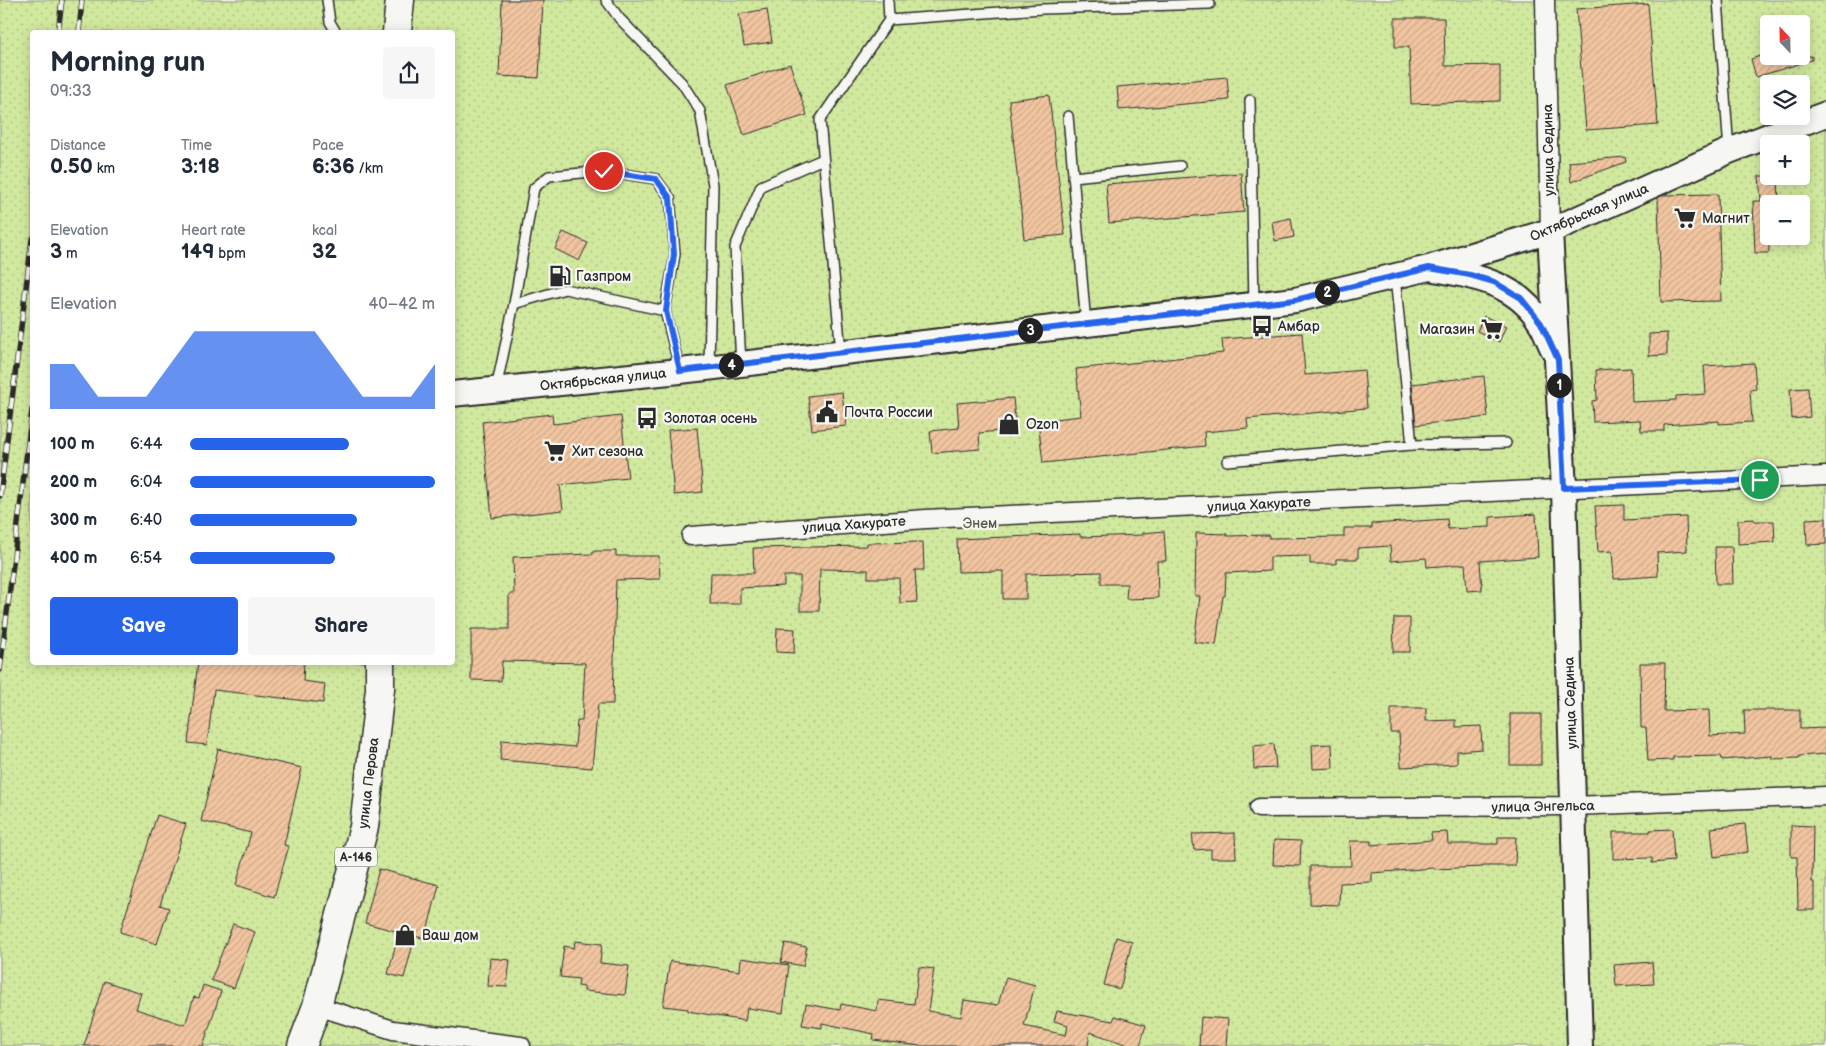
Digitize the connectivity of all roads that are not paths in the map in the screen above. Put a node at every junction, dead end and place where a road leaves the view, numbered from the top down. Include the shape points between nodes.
1 (328, 0) edge
2 (395, 0) edge
3 (400, 0) edge
4 (606, 0) edge
5 (888, 0) edge
6 (1546, 0) edge
7 (1718, 0) edge
8 (1210, 4) dead end
9 (1042, 5) edge
10 (889, 20) junction
11 (335, 30) edge
12 (397, 30) edge
13 (397, 30) edge
14 (1250, 100) dead end
15 (1826, 114) edge
16 (1068, 116) dead end
17 (1729, 151) junction
18 (823, 159) junction
19 (1180, 166) dead end
20 (1073, 177) junction
21 (1550, 231) junction
22 (1429, 268) junction
23 (1395, 276) junction
24 (514, 304) junction
25 (1254, 304) junction
26 (666, 311) junction
27 (1086, 324) junction
28 (841, 352) junction
29 (1558, 360) junction
30 (741, 364) junction
31 (709, 368) junction
32 (680, 371) junction
33 (496, 390) junction
34 (455, 394) edge
35 (1506, 443) dead end
36 (1412, 445) junction
37 (1227, 461) dead end
38 (1826, 476) edge
39 (1564, 488) junction
40 (691, 536) dead end
41 (380, 665) edge
42 (1826, 796) edge
43 (1573, 806) junction
44 (1259, 808) dead end
45 (317, 1006) junction
46 (302, 1046) edge
47 (520, 1046) edge
48 (1580, 1046) edge

1 - 11 lane via 330,22
2 - 12 highway
3 - 13 highway
4 - 31 lane via 619,18 682,83 700,111 713,185
5 - 10 lane
6 - 21 street, улица Седина
7 - 17 lane
8 - 9 lane
9 - 10 lane
10 - 18 lane via 820,120
14 - 25 lane
15 - 17 main road, Октябрьская улица
16 - 20 lane
17 - 21 main road, Октябрьская улица
18 - 28 lane
18 - 30 lane via 761,186 735,247
19 - 20 lane
20 - 27 lane
21 - 22 main road, Октябрьская улица
21 - 29 main road, улица Седина
22 - 23 main road, Октябрьская улица
22 - 29 main road, улица Седина via 1494,282 1521,298 1541,323
23 - 25 main road, Октябрьская улица via 1295,300
23 - 36 lane
24 - 26 lane via 565,289
24 - 26 lane via 534,188 549,176 604,171 656,179 670,198 674,254
24 - 33 lane
25 - 27 main road, Октябрьская улица
26 - 32 lane
27 - 28 main road, Октябрьская улица
28 - 30 main road, Октябрьская улица
29 - 39 main road, улица Седина
30 - 31 main road, Октябрьская улица
31 - 32 main road, Октябрьская улица
32 - 33 main road, Октябрьская улица
33 - 34 main road, Октябрьская улица
35 - 36 lane
36 - 37 lane
38 - 39 street, улица Хакурате
39 - 40 street, улица Хакурате via 926,518
39 - 43 main road, улица Седина
41 - 45 highway, улица Перова / А-146 via 364,827
42 - 43 street, улица Энгельса
43 - 44 street, улица Энгельса
43 - 48 main road, улица Седина
45 - 46 highway, улица Перова / А-146
45 - 47 street via 393,1030

